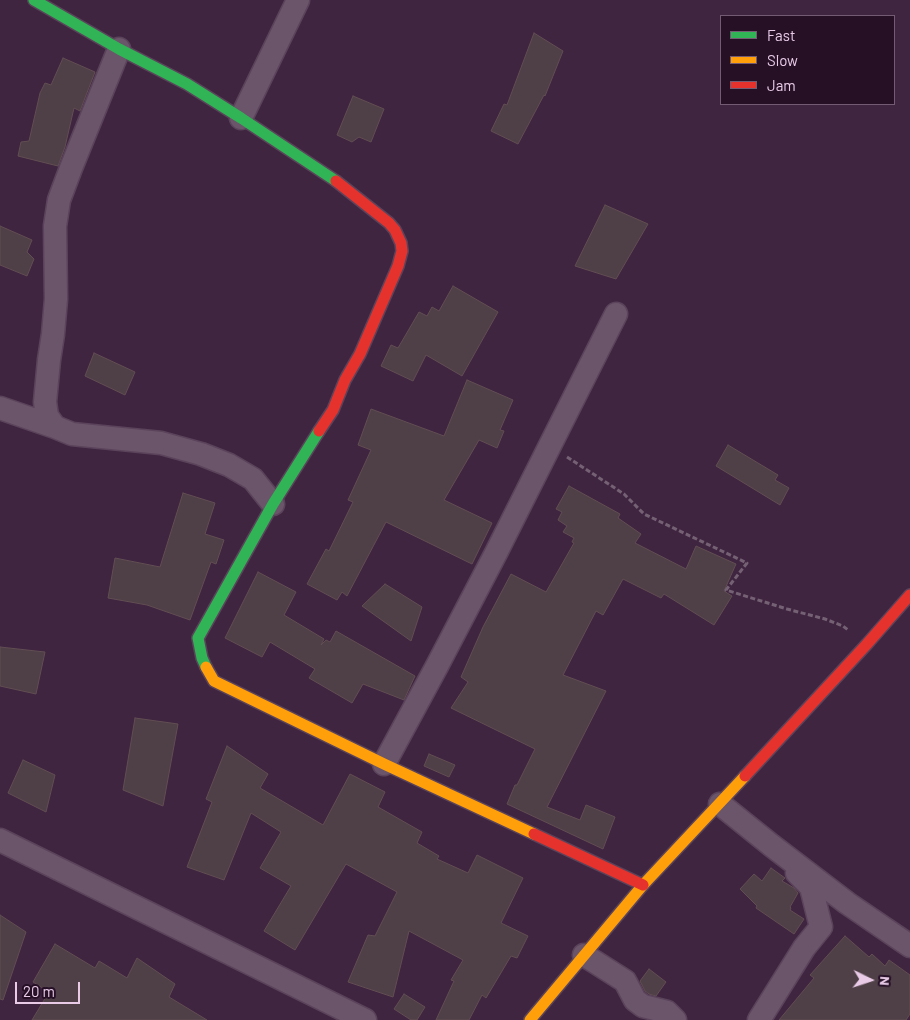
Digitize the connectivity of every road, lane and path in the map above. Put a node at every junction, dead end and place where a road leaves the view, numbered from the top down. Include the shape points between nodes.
1 (34, 0) edge
2 (298, 0) edge
3 (119, 49) junction
4 (241, 118) junction
5 (616, 314) dead end
6 (0, 408) edge
7 (55, 427) junction
8 (549, 447) junction
9 (273, 504) junction
10 (907, 606) edge
11 (867, 644) junction
12 (384, 764) junction
13 (720, 804) junction
14 (0, 840) edge
15 (771, 845) junction
16 (643, 885) junction
17 (910, 946) edge
18 (584, 955) junction
19 (365, 1020) edge
20 (530, 1020) edge
21 (675, 1020) edge
22 (759, 1020) edge

1 - 3 street
2 - 4 street
3 - 4 street via 187,84
3 - 7 street via 58,208 55,226 56,300 45,402 47,416
4 - 9 street via 328,175 389,223 398,236 402,251 333,410
5 - 8 street
6 - 7 street
7 - 9 street via 72,434 160,443 201,454 253,479
8 - 11 path via 624,494 644,514 747,563 726,590 825,619 843,626
8 - 12 street
9 - 12 street via 198,638 202,658 214,681
10 - 11 street
11 - 13 street
12 - 16 street
13 - 15 street
13 - 16 street
14 - 19 street
15 - 17 street
15 - 22 street via 811,887 821,927
16 - 18 street
18 - 20 street
18 - 21 street via 625,981 635,1000 643,1006 667,1012

